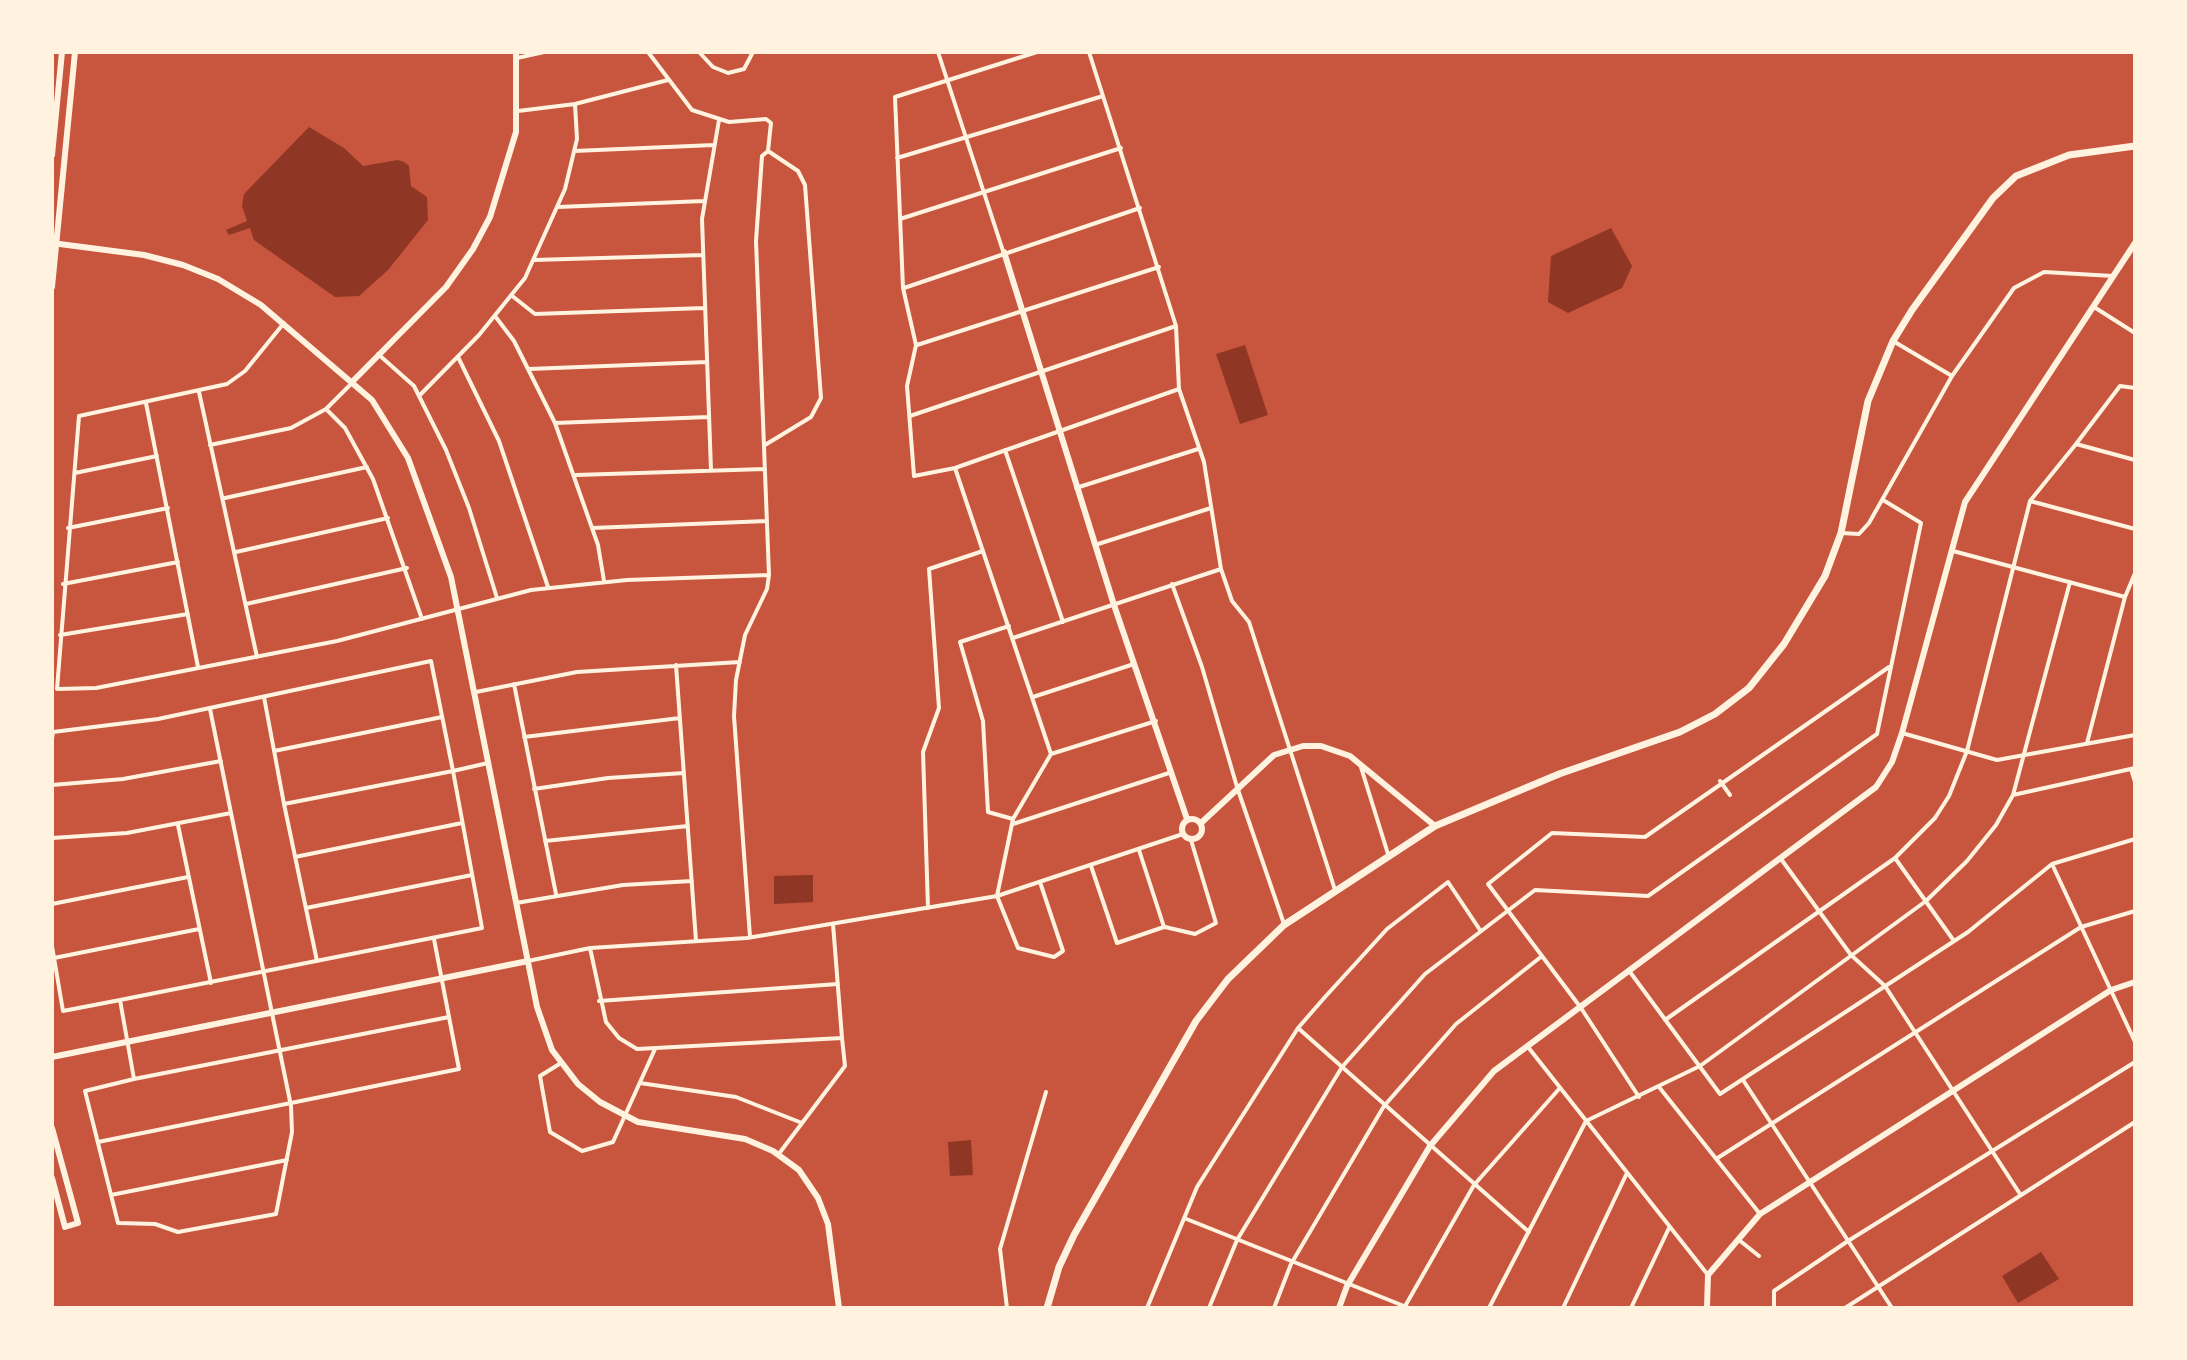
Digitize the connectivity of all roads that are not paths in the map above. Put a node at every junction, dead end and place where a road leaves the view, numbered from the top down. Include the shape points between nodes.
1 (62, 52) edge
2 (75, 52) edge
3 (544, 52) edge
4 (648, 52) edge
5 (699, 52) edge
6 (753, 52) edge
7 (938, 52) edge
8 (1037, 52) edge
9 (1089, 52) edge
10 (517, 55) edge
11 (947, 79) junction
12 (668, 80) junction
13 (1103, 96) junction
14 (575, 104) junction
15 (518, 111) junction
16 (719, 120) junction
17 (964, 138) junction
18 (714, 145) junction
19 (2135, 146) edge
20 (1121, 148) junction
21 (574, 151) junction
22 (768, 151) junction
23 (52, 155) edge
24 (897, 158) junction
25 (984, 194) junction
26 (704, 201) junction
27 (558, 207) junction
28 (1140, 208) junction
29 (900, 219) junction
30 (54, 243) edge
31 (2135, 243) edge
32 (1004, 252) junction
33 (703, 255) junction
34 (534, 260) junction
35 (1159, 267) junction
36 (2113, 276) junction
37 (52, 287) edge
38 (903, 288) junction
39 (511, 295) junction
40 (2094, 307) junction
41 (704, 308) junction
42 (1022, 310) junction
43 (495, 316) junction
44 (284, 323) junction
45 (1176, 326) junction
46 (2135, 333) edge
47 (1893, 341) junction
48 (916, 345) junction
49 (378, 354) junction
50 (458, 357) junction
51 (707, 362) junction
52 (529, 369) junction
53 (1040, 372) junction
54 (1952, 376) junction
55 (353, 381) junction
56 (2135, 388) edge
57 (1179, 389) junction
58 (199, 392) junction
59 (419, 396) junction
60 (146, 403) junction
61 (326, 409) junction
62 (910, 416) junction
63 (709, 417) junction
64 (555, 423) junction
65 (1057, 430) junction
66 (2076, 444) junction
67 (210, 445) junction
68 (765, 445) junction
69 (1005, 449) junction
70 (1198, 449) junction
71 (157, 456) junction
72 (2135, 460) edge
73 (367, 467) junction
74 (955, 468) junction
75 (765, 469) junction
76 (711, 470) junction
77 (75, 473) junction
78 (574, 475) junction
79 (1076, 488) junction
80 (225, 498) junction
81 (1883, 500) junction
82 (2030, 501) junction
83 (168, 508) junction
84 (1211, 508) junction
85 (388, 518) junction
86 (767, 521) junction
87 (68, 528) junction
88 (592, 528) junction
89 (2135, 529) edge
90 (1841, 533) junction
91 (1095, 545) junction
92 (1950, 550) junction
93 (983, 551) junction
94 (236, 552) junction
95 (178, 562) junction
96 (2014, 567) junction
97 (407, 568) junction
98 (1221, 569) junction
99 (2135, 573) edge
100 (769, 575) junction
101 (604, 581) junction
102 (2070, 582) junction
103 (63, 584) junction
104 (1172, 584) junction
105 (548, 587) junction
106 (2125, 597) junction
107 (497, 598) junction
108 (246, 604) junction
109 (1114, 605) junction
110 (458, 609) junction
111 (188, 614) junction
112 (422, 619) junction
113 (1063, 622) junction
114 (1009, 626) junction
115 (59, 635) junction
116 (1013, 638) junction
117 (257, 657) junction
118 (740, 662) junction
119 (1137, 663) junction
120 (676, 665) junction
121 (1891, 665) junction
122 (198, 667) junction
123 (514, 684) junction
124 (476, 692) junction
125 (264, 697) junction
126 (1033, 697) junction
127 (210, 709) junction
128 (442, 717) junction
129 (680, 718) junction
130 (1156, 721) junction
131 (1902, 733) junction
132 (2135, 735) edge
133 (524, 737) junction
134 (52, 739) edge
135 (2087, 743) junction
136 (1289, 749) junction
137 (274, 751) junction
138 (1967, 751) junction
139 (1051, 754) junction
140 (2022, 756) junction
141 (221, 761) junction
142 (488, 763) junction
143 (1360, 764) junction
144 (2133, 768) edge
145 (453, 771) junction
146 (1172, 772) junction
147 (684, 773) junction
148 (1720, 781) junction
149 (2135, 782) edge
150 (52, 785) edge
151 (1237, 787) junction
152 (534, 789) junction
153 (1730, 795) dead end
154 (2013, 795) junction
155 (284, 804) junction
156 (231, 813) junction
157 (1187, 819) junction
158 (1013, 822) junction
159 (462, 823) junction
160 (1201, 823) junction
161 (178, 824) junction
162 (688, 826) junction
163 (1435, 826) junction
164 (1183, 834) junction
165 (52, 838) edge
166 (2135, 839) edge
167 (1191, 840) junction
168 (545, 841) junction
169 (1139, 850) junction
170 (1388, 854) junction
171 (295, 857) junction
172 (1895, 858) junction
173 (1781, 859) junction
174 (2052, 864) junction
175 (1091, 866) junction
176 (472, 875) junction
177 (188, 877) junction
178 (692, 881) junction
179 (1040, 882) junction
180 (1335, 890) junction
181 (556, 894) junction
182 (997, 896) junction
183 (1926, 901) junction
184 (516, 903) junction
185 (52, 904) edge
186 (306, 908) junction
187 (928, 908) junction
188 (1507, 910) junction
189 (1820, 911) junction
190 (2135, 911) edge
191 (833, 924) junction
192 (1284, 925) junction
193 (1164, 927) junction
194 (2081, 927) junction
195 (199, 929) junction
196 (1480, 930) junction
197 (750, 937) junction
198 (434, 938) junction
199 (696, 941) junction
200 (1954, 941) junction
201 (52, 946) edge
202 (590, 948) junction
203 (1851, 955) junction
204 (1542, 956) junction
205 (54, 958) edge
206 (317, 961) junction
207 (528, 961) junction
208 (1630, 972) junction
209 (264, 973) junction
210 (441, 978) junction
211 (2135, 982) edge
212 (211, 983) junction
213 (838, 984) junction
214 (1885, 986) junction
215 (2111, 990) junction
216 (120, 1000) junction
217 (599, 1001) junction
218 (1581, 1008) junction
219 (271, 1012) junction
220 (449, 1017) junction
221 (1665, 1020) junction
222 (1298, 1028) junction
223 (1916, 1030) junction
224 (842, 1038) junction
225 (128, 1040) junction
226 (2135, 1042) edge
227 (1528, 1047) junction
228 (655, 1049) junction
229 (279, 1051) junction
230 (52, 1057) edge
231 (2135, 1062) edge
232 (562, 1063) junction
233 (1700, 1066) junction
234 (1342, 1067) junction
235 (134, 1079) junction
236 (1743, 1080) junction
237 (640, 1083) junction
238 (1659, 1087) junction
239 (1559, 1089) junction
240 (1953, 1089) junction
241 (1046, 1092) dead end
242 (1639, 1097) junction
243 (290, 1103) junction
244 (1384, 1106) junction
245 (626, 1115) junction
246 (1586, 1121) junction
247 (2135, 1122) edge
248 (802, 1123) junction
249 (1771, 1123) junction
250 (52, 1128) edge
251 (98, 1142) junction
252 (1430, 1146) junction
253 (1991, 1150) junction
254 (778, 1155) junction
255 (1716, 1159) junction
256 (287, 1160) junction
257 (1626, 1175) junction
258 (52, 1178) edge
259 (1809, 1182) junction
260 (1474, 1185) junction
261 (2020, 1194) junction
262 (111, 1195) junction
263 (1760, 1214) junction
264 (1184, 1218) junction
265 (1669, 1228) junction
266 (1529, 1232) junction
267 (1237, 1240) junction
268 (1739, 1240) junction
269 (1848, 1241) junction
270 (1759, 1256) dead end
271 (1292, 1262) junction
272 (1708, 1275) junction
273 (1349, 1284) junction
274 (1878, 1287) junction
275 (1406, 1307) edge
276 (839, 1308) edge
277 (1007, 1308) edge
278 (1047, 1308) edge
279 (1147, 1308) edge
280 (1209, 1308) edge
281 (1274, 1308) edge
282 (1339, 1308) edge
283 (1489, 1308) edge
284 (1563, 1308) edge
285 (1631, 1308) edge
286 (1707, 1308) edge
287 (1774, 1308) edge
288 (1845, 1308) edge
289 (1892, 1308) edge

1 - 23 street
2 - 30 street
3 - 10 street
4 - 12 street
5 - 6 street via 728,73 744,69
7 - 11 street
8 - 11 street
9 - 13 street
10 - 15 street
11 - 17 street
11 - 24 street via 895,97
12 - 14 street
12 - 16 street via 692,110
13 - 17 street
13 - 20 street
14 - 15 street
14 - 21 street
15 - 49 street via 502,187 473,249 446,287
16 - 18 street
16 - 22 street via 766,119 771,123
17 - 24 street
17 - 25 street
18 - 21 street
18 - 26 street
19 - 47 main road via 2056,159 2010,181
20 - 25 street
20 - 28 street
21 - 27 street
22 - 68 street via 762,156 756,241
22 - 68 street via 798,171 805,185 821,398 811,417
24 - 29 street
25 - 29 street
25 - 32 street
26 - 27 street
26 - 33 street
27 - 34 street
28 - 32 street
28 - 35 street
29 - 38 street
30 - 37 street
30 - 44 street via 110,248 183,265 244,293
31 - 36 street
32 - 38 street
32 - 42 street
33 - 34 street
33 - 41 street
34 - 39 street
35 - 42 street
35 - 45 street
36 - 40 street
36 - 54 street via 2044,272 2014,288
38 - 48 street
39 - 41 street via 535,314
39 - 43 street
40 - 46 street
40 - 92 street via 1970,493
41 - 51 street
42 - 48 street
42 - 53 street
43 - 50 street
43 - 52 street
44 - 55 street
44 - 58 street via 237,378
45 - 53 street
45 - 57 street
47 - 54 street
47 - 90 main road via 1868,401
48 - 62 street via 907,386
49 - 55 street
49 - 59 street
50 - 59 street
50 - 105 street via 499,441
51 - 52 street
51 - 63 street
52 - 64 street
53 - 62 street
53 - 65 street
54 - 81 street
55 - 61 street
55 - 110 street via 381,412 408,458
56 - 66 street via 2120,386
57 - 65 street
57 - 70 street
58 - 60 street
58 - 67 street
59 - 107 street via 469,508
60 - 71 street
60 - 77 street via 79,416
61 - 67 street via 291,428
61 - 73 street via 345,428
62 - 74 street via 914,476
63 - 64 street
63 - 76 street
64 - 78 street
65 - 69 street
65 - 79 street
66 - 72 street
66 - 82 street
67 - 80 street
68 - 75 street
69 - 74 street
69 - 113 street
70 - 79 street
70 - 84 street
71 - 77 street
71 - 83 street
73 - 80 street
73 - 85 street
74 - 93 street
75 - 76 street
75 - 86 street
76 - 78 street
77 - 87 street
78 - 88 street
79 - 91 street
80 - 94 street
81 - 90 street via 1862,532
81 - 121 street via 1921,523
82 - 89 street
82 - 96 street
83 - 87 street
83 - 95 street
84 - 91 street
84 - 98 street
85 - 94 street
85 - 97 street
86 - 88 street
86 - 100 street
87 - 103 street
88 - 101 street
90 - 163 main road via 1825,576 1784,644 1734,702 1680,732 1559,774
91 - 109 street
92 - 96 street
92 - 131 street
93 - 114 street
93 - 187 street via 929,569 939,708 923,752
94 - 108 street
95 - 103 street
95 - 111 street
96 - 102 street
96 - 138 street
97 - 108 street
97 - 112 street
98 - 104 street
98 - 136 street via 1232,601 1249,622
99 - 106 street
100 - 101 street
100 - 118 street
101 - 105 street
102 - 106 street
102 - 140 street
103 - 115 street
104 - 109 street
104 - 151 street
105 - 107 street
106 - 135 street
107 - 110 street
108 - 117 street
109 - 113 street
109 - 119 street
110 - 112 street
110 - 124 street
111 - 115 street
111 - 122 street
112 - 117 street
113 - 116 street
114 - 116 street
114 - 158 street via 960,642 983,721 988,812
115 - 122 street via 57,689 96,688
116 - 126 street
117 - 122 street
118 - 120 street
118 - 197 street via 734,716
119 - 126 street
119 - 130 street
120 - 123 street via 577,672
120 - 129 street
121 - 148 street
121 - 188 street via 1877,734 1648,896 1535,890
123 - 124 street
123 - 133 street
124 - 142 street
125 - 127 street
125 - 128 street via 431,661
125 - 137 street
126 - 139 street
127 - 134 street via 53,732
127 - 141 street
128 - 137 street
128 - 145 street
129 - 133 street
129 - 147 street
130 - 139 street
130 - 146 street
131 - 138 street
131 - 173 street via 1876,787
132 - 135 street
133 - 152 street
135 - 140 street
136 - 143 street via 1321,746
136 - 151 street via 1274,755
136 - 180 street
137 - 155 street
138 - 140 street via 1997,760
138 - 172 street via 1935,818
139 - 158 street
140 - 154 street
141 - 150 street via 123,779
141 - 156 street
142 - 145 street
142 - 184 street
143 - 163 street
143 - 170 street
144 - 149 street
144 - 154 street
145 - 155 street
145 - 159 street
146 - 157 street
146 - 158 street
147 - 152 street
147 - 162 street
148 - 153 street
148 - 188 street via 1645,837 1545,837 1488,884
151 - 160 street
151 - 192 street
152 - 168 street
154 - 183 street via 1980,845
155 - 171 street
156 - 161 street
156 - 209 street
157 - 160 street
157 - 164 street
158 - 182 street
159 - 171 street
159 - 176 street
160 - 167 street via 1202,833
161 - 165 street
161 - 177 street
162 - 168 street
162 - 178 street
163 - 170 main road
164 - 167 street
164 - 169 street
166 - 174 street
167 - 193 street via 1216,923 1195,934
168 - 181 street
169 - 175 street
169 - 193 street
170 - 180 main road
171 - 186 street
172 - 183 street
172 - 189 street
173 - 189 street
173 - 208 street
174 - 194 street
174 - 200 street
175 - 179 street
175 - 193 street via 1117,943
176 - 186 street
176 - 198 street via 482,928
177 - 185 street
177 - 195 street
178 - 181 street
178 - 199 street
179 - 182 street
179 - 182 street via 1063,951 1054,957 1018,948
180 - 192 main road
181 - 184 street
182 - 187 street
183 - 200 street
183 - 203 street
184 - 207 street
186 - 206 street
187 - 191 street
188 - 196 street
188 - 204 street
189 - 203 street
189 - 221 street
190 - 194 street
191 - 197 street
191 - 213 street
192 - 278 main road via 1228,979 1196,1021 1074,1235
194 - 215 street
194 - 223 street
195 - 205 street
195 - 212 street
196 - 222 street via 1448,882 1387,929
196 - 234 street via 1425,974
197 - 199 street
198 - 206 street
198 - 210 street
199 - 202 street
200 - 214 street
201 - 205 street
202 - 207 street
202 - 217 street
203 - 214 street
203 - 233 street
204 - 218 street
204 - 244 street via 1456,1024
205 - 216 street via 63,1011
206 - 209 street
207 - 210 street
207 - 232 street via 542,1021
208 - 218 street
208 - 221 street
209 - 212 street
209 - 219 street
210 - 219 street
210 - 220 street
211 - 215 street
212 - 216 street
213 - 217 street
213 - 224 street
214 - 223 street
214 - 236 street
215 - 226 street
215 - 240 street
216 - 225 street
217 - 228 street via 619,1038 637,1049
218 - 227 street
218 - 242 street
219 - 225 street
219 - 229 street
220 - 229 street
220 - 243 street via 459,1069
221 - 233 street
222 - 234 street
222 - 264 street via 1236,1121
223 - 240 street
223 - 249 street
224 - 228 street
224 - 248 street via 845,1066
225 - 230 street
225 - 235 street
227 - 239 street
227 - 252 street via 1494,1071
228 - 237 street
229 - 235 street
229 - 243 street
231 - 253 street
232 - 245 street via 600,1102
232 - 245 street via 540,1076 550,1132 582,1151 613,1142
233 - 236 street via 1720,1094
233 - 238 street
234 - 244 street
234 - 267 street
235 - 251 street via 85,1091
236 - 249 street
237 - 245 street
237 - 248 street via 736,1097
238 - 242 street
238 - 255 street
239 - 246 street
239 - 260 street
240 - 253 street
240 - 259 street
241 - 277 street via 1000,1249
242 - 246 street
243 - 251 street
243 - 256 street
244 - 252 street
244 - 271 street
245 - 254 street via 638,1122 745,1139
246 - 257 street
246 - 266 street
247 - 261 street
248 - 254 street
249 - 255 street
249 - 259 street
250 - 258 street via 78,1223 65,1227
251 - 262 street
252 - 260 street
252 - 273 street
253 - 261 street
253 - 269 street
254 - 276 street via 799,1170 818,1198 828,1224
255 - 263 street
256 - 262 street
256 - 262 street via 276,1214 178,1232 155,1224 118,1223
257 - 265 street
257 - 284 street
259 - 263 street
259 - 269 street
260 - 266 street
260 - 275 street
261 - 274 street
263 - 268 street
264 - 267 street
264 - 279 street
265 - 272 street
265 - 285 street
266 - 283 street
267 - 271 street
267 - 280 street
268 - 270 street
268 - 272 street
269 - 274 street
269 - 287 street via 1774,1291
271 - 273 street
271 - 281 street
272 - 286 street
273 - 275 street
273 - 282 street
274 - 288 street
274 - 289 street

